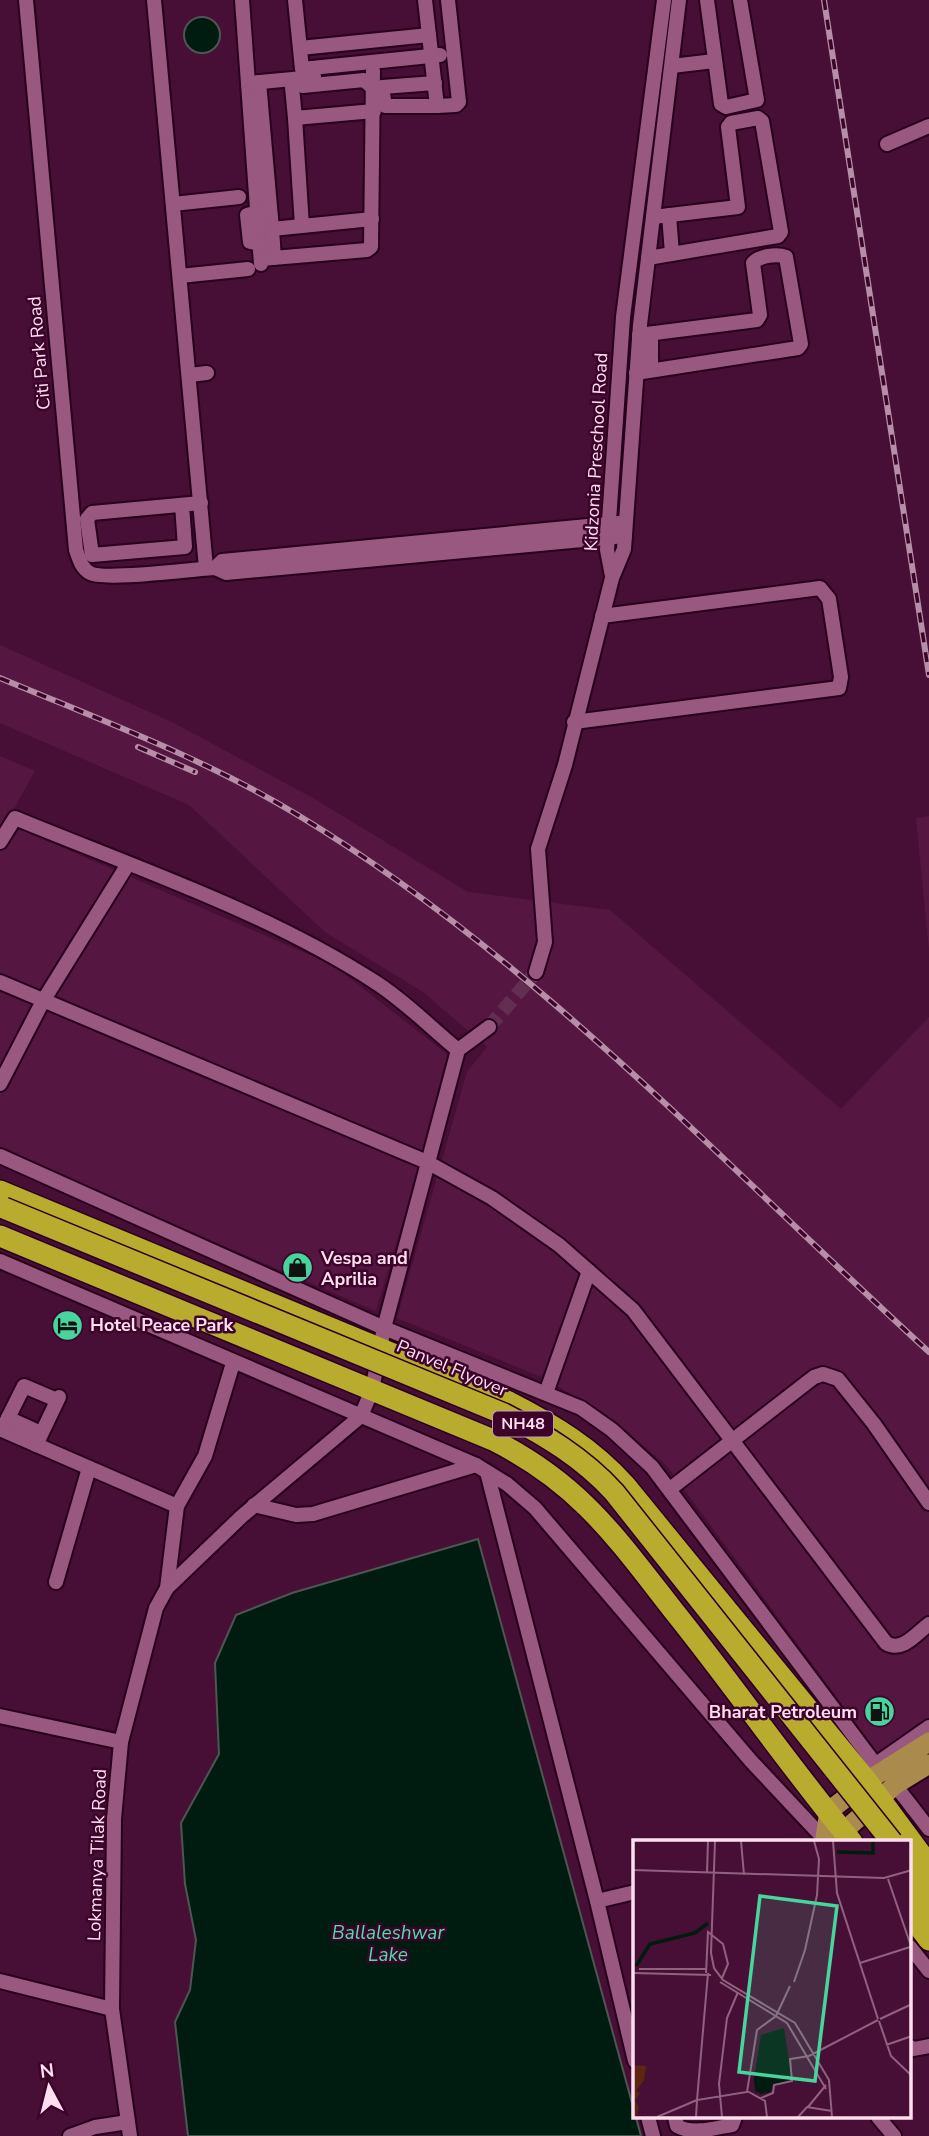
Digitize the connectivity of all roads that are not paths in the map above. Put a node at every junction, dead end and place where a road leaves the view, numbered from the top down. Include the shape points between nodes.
1 (26, 0) edge
2 (154, 0) edge
3 (242, 0) edge
4 (296, 0) edge
5 (425, 0) edge
6 (448, 0) edge
7 (664, 0) edge
8 (679, 0) edge
9 (706, 0) edge
10 (740, 0) edge
11 (429, 35) junction
12 (300, 48) junction
13 (454, 54) junction
14 (432, 61) junction
15 (714, 61) junction
16 (673, 66) junction
17 (373, 71) junction
18 (298, 78) junction
19 (435, 83) junction
20 (256, 85) junction
21 (373, 88) junction
22 (437, 106) junction
23 (374, 111) junction
24 (295, 118) junction
25 (929, 126) edge
26 (887, 144) dead end
27 (641, 181) junction
28 (657, 183) junction
29 (239, 197) dead end
30 (173, 204) junction
31 (669, 215) junction
32 (653, 217) junction
33 (372, 219) junction
34 (302, 226) junction
35 (272, 229) junction
36 (672, 254) junction
37 (648, 258) junction
38 (261, 259) junction
39 (180, 276) junction
40 (645, 335) junction
41 (644, 371) junction
42 (208, 373) dead end
43 (189, 375) junction
44 (201, 503) junction
45 (182, 505) junction
46 (88, 515) junction
47 (73, 516) junction
48 (626, 529) junction
49 (609, 530) junction
50 (210, 568) junction
51 (612, 578) junction
52 (602, 616) junction
53 (572, 729) junction
54 (0, 842) edge
55 (128, 864) junction
56 (536, 972) tunnel mouth
57 (0, 982) edge
58 (43, 1000) junction
59 (489, 1027) tunnel mouth
60 (458, 1050) junction
61 (0, 1084) edge
62 (0, 1156) edge
63 (427, 1162) junction
64 (1, 1206) edge
65 (0, 1236) edge
66 (0, 1261) edge
67 (589, 1271) junction
68 (382, 1338) junction
69 (233, 1363) junction
70 (372, 1390) junction
71 (546, 1393) junction
72 (361, 1416) junction
73 (3, 1426) edge
74 (38, 1439) junction
75 (734, 1439) junction
76 (89, 1468) junction
77 (481, 1469) junction
78 (670, 1489) junction
79 (929, 1503) edge
80 (254, 1505) junction
81 (177, 1506) junction
82 (56, 1582) dead end
83 (167, 1588) junction
84 (929, 1623) edge
85 (0, 1716) edge
86 (929, 1727) edge
87 (121, 1742) junction
88 (929, 1742) edge
89 (929, 1763) edge
90 (929, 1774) edge
91 (881, 1784) junction
92 (829, 1811) junction
93 (929, 1829) edge
94 (898, 1837) edge
95 (833, 1839) edge
96 (873, 1840) edge
97 (912, 1842) edge
98 (929, 1849) edge
99 (912, 1850) edge
100 (929, 1865) edge
101 (912, 1869) edge
102 (912, 1891) edge
103 (929, 1891) edge
104 (633, 1892) edge
105 (597, 1901) junction
106 (929, 1914) edge
107 (912, 1918) edge
108 (929, 1940) edge
109 (912, 1950) edge
110 (929, 1971) edge
111 (0, 1981) edge
112 (113, 2009) junction
113 (929, 2046) edge
114 (912, 2048) edge
115 (633, 2054) edge
116 (648, 2118) edge
117 (675, 2118) edge
118 (736, 2118) edge
119 (878, 2118) edge
120 (129, 2129) edge
121 (76, 2135) edge
122 (653, 2136) edge
123 (894, 2136) edge

1 - 47 street, Citi Park Road
2 - 30 street
3 - 20 street
4 - 12 street
5 - 11 street
6 - 13 street
7 - 27 street, Kidzonia Preschool Road
8 - 16 street, Kidzonia Preschool Road
9 - 15 street
10 - 15 street via 757,100 726,107 721,104
11 - 12 street
11 - 14 street
12 - 18 street
13 - 14 street
13 - 22 street via 459,102
14 - 17 street
14 - 18 street
14 - 19 street
15 - 16 street
16 - 28 street, Kidzonia Preschool Road
17 - 18 street
17 - 21 street
18 - 20 street
18 - 21 street via 364,80
18 - 24 street
19 - 22 street
19 - 22 street via 382,87 386,106
20 - 35 street
20 - 38 street
21 - 23 street
23 - 24 street
23 - 33 street
24 - 34 street
25 - 26 street
27 - 28 street
27 - 49 street, Kidzonia Preschool Road via 623,317
28 - 32 street, Kidzonia Preschool Road
29 - 30 street
30 - 39 street
31 - 32 street
31 - 36 street
31 - 36 street via 738,207 728,127 758,118 762,121 781,232
32 - 37 street, Kidzonia Preschool Road
33 - 34 street
33 - 38 street via 368,250
34 - 35 street
35 - 38 street
36 - 37 street
37 - 40 street, Kidzonia Preschool Road
38 - 39 street
39 - 43 street
40 - 41 street, Kidzonia Preschool Road
40 - 41 street via 757,320 753,263 786,257 798,348
41 - 48 street, Kidzonia Preschool Road
42 - 43 street
43 - 44 street
44 - 45 street
44 - 50 street
45 - 46 street
45 - 46 street via 185,544 181,548 92,555
46 - 47 street
47 - 50 street, Citi Park Road via 76,550 91,574
48 - 49 street
48 - 51 street, Kidzonia Preschool Road via 624,549
49 - 50 street via 388,551 226,573
49 - 51 street, Kidzonia Preschool Road
51 - 52 street
52 - 53 street
52 - 53 street via 820,588 829,599 839,688
53 - 56 street via 538,849 545,942
54 - 55 street via 15,818
55 - 58 street
55 - 60 street via 331,954 379,984
57 - 58 street
58 - 61 street
58 - 63 street
59 - 60 street
60 - 63 street
62 - 68 street
63 - 67 street via 492,1198
63 - 68 street
64 - 68 highway
64 - 94 highway, Panvel Flyover / NH48, bridge via 491,1409 556,1442 614,1492
64 - 96 highway, Panvel Flyover / NH48 via 498,1426 548,1453 604,1500
65 - 70 highway
66 - 69 street
67 - 71 street
67 - 75 street via 633,1310
68 - 70 street
68 - 71 street
68 - 91 highway via 537,1416 607,1465
69 - 72 street
69 - 81 street via 205,1456
70 - 72 street
70 - 92 highway via 504,1446 540,1466 578,1496 730,1680
71 - 78 street via 581,1408 612,1430
72 - 77 street
72 - 80 street, Lokmanya Tilak Road
73 - 74 street
73 - 74 street via 24,1386 58,1398
74 - 76 street
75 - 78 street
75 - 79 street via 814,1377 830,1375 838,1378 874,1424
75 - 84 street via 886,1643 903,1644
76 - 81 street
76 - 82 street
77 - 80 street via 313,1514 296,1515
77 - 95 street via 507,1485 548,1522 751,1761
77 - 105 street
78 - 91 street
80 - 83 street, Lokmanya Tilak Road
81 - 83 street
83 - 87 street, Lokmanya Tilak Road via 156,1608
85 - 87 street
86 - 91 street
87 - 112 street, Lokmanya Tilak Road via 114,1819
88 - 91 main road
89 - 91 main road
90 - 91 street
91 - 92 main road
91 - 93 street
91 - 94 highway
91 - 95 main road
92 - 95 highway
97 - 98 street
99 - 100 highway
101 - 103 highway
102 - 106 highway
104 - 105 street
105 - 115 street
107 - 108 highway
109 - 110 street
111 - 112 street
112 - 120 street, Lokmanya Tilak Road
113 - 114 street
116 - 122 street
117 - 118 street via 677,2126 684,2129 705,2130 732,2125
119 - 123 street
120 - 121 street

